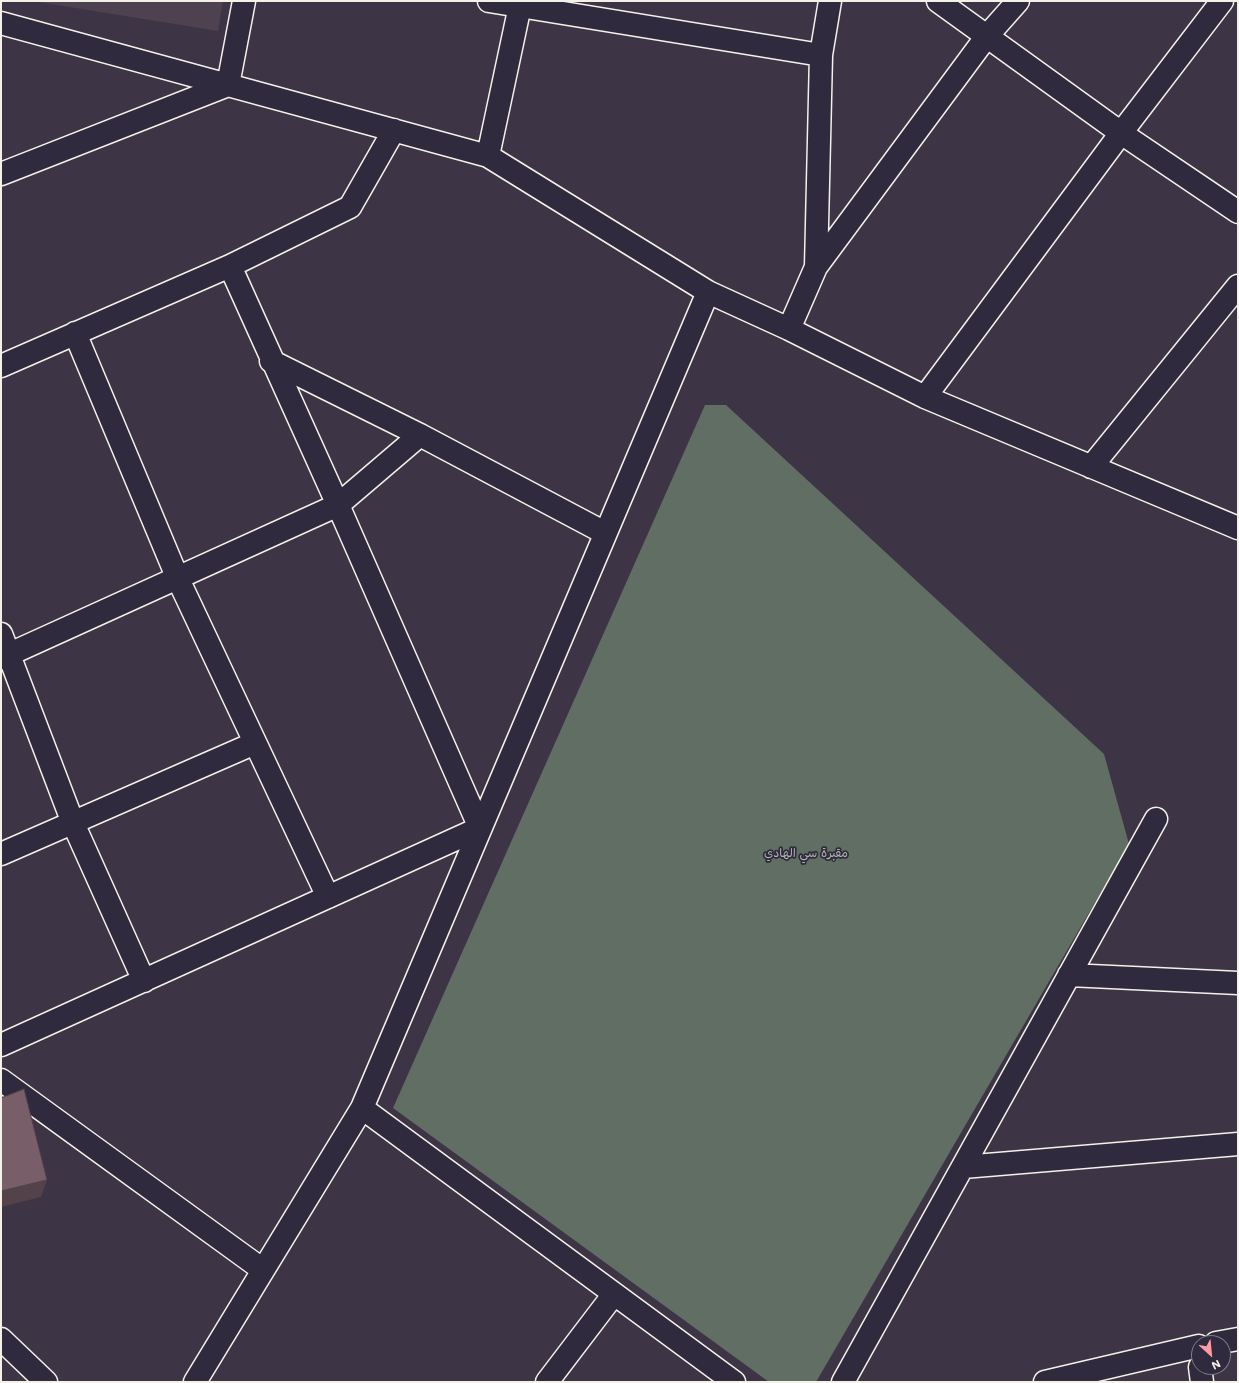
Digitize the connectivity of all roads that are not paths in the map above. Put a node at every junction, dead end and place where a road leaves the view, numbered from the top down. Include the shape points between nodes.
1 (244, 1) edge
2 (489, 1) edge
3 (830, 1) edge
4 (938, 1) edge
5 (1018, 1) edge
6 (1222, 1) edge
7 (521, 4) edge
8 (1, 23) edge
9 (987, 36) junction
10 (821, 54) junction
11 (228, 85) junction
12 (394, 130) junction
13 (1121, 133) junction
14 (488, 156) junction
15 (1, 174) edge
16 (1238, 212) edge
17 (230, 266) junction
18 (816, 267) junction
19 (1238, 286) edge
20 (708, 292) junction
21 (789, 329) junction
22 (75, 333) junction
23 (272, 361) junction
24 (1, 366) edge
25 (925, 397) junction
26 (420, 434) junction
27 (1091, 467) junction
28 (338, 505) junction
29 (1238, 528) edge
30 (606, 533) junction
31 (178, 579) junction
32 (1, 634) edge
33 (5, 656) edge
34 (255, 743) junction
35 (1156, 819) dead end
36 (73, 823) junction
37 (480, 828) junction
38 (1, 854) edge
39 (328, 897) junction
40 (1069, 975) junction
41 (144, 981) junction
42 (1238, 983) edge
43 (1, 1045) edge
44 (1, 1080) edge
45 (362, 1108) junction
46 (1238, 1144) edge
47 (963, 1167) junction
48 (263, 1270) junction
49 (614, 1294) junction
50 (1, 1339) edge
51 (1191, 1355) edge
52 (46, 1382) edge
53 (195, 1382) edge
54 (547, 1382) edge
55 (734, 1382) edge
56 (843, 1382) edge
57 (1045, 1382) edge

1 - 11 street
2 - 7 street
3 - 10 street
4 - 9 street
5 - 9 street
6 - 13 street
7 - 10 street
7 - 14 street
8 - 11 street
9 - 13 street
9 - 18 street
10 - 18 street
11 - 12 street
11 - 15 street
12 - 14 street
12 - 17 street via 350,207
13 - 16 street
13 - 25 street
14 - 20 street
17 - 22 street
17 - 23 street
18 - 21 street
19 - 27 street
20 - 21 street
20 - 30 street
21 - 25 street
22 - 24 street
22 - 31 street
23 - 26 street
23 - 28 street
25 - 27 street
26 - 28 street
26 - 30 street
27 - 29 street
28 - 31 street
28 - 37 street
30 - 37 street
31 - 33 street
31 - 34 street
32 - 33 street
33 - 36 street
34 - 36 street
34 - 39 street
35 - 40 street
36 - 38 street
36 - 41 street
37 - 39 street
37 - 45 street
39 - 41 street
40 - 42 street
40 - 47 street
41 - 43 street
44 - 48 street
45 - 48 street
45 - 49 street
46 - 47 street
47 - 56 street
48 - 53 street
49 - 54 street
49 - 55 street
50 - 52 street
51 - 57 street

